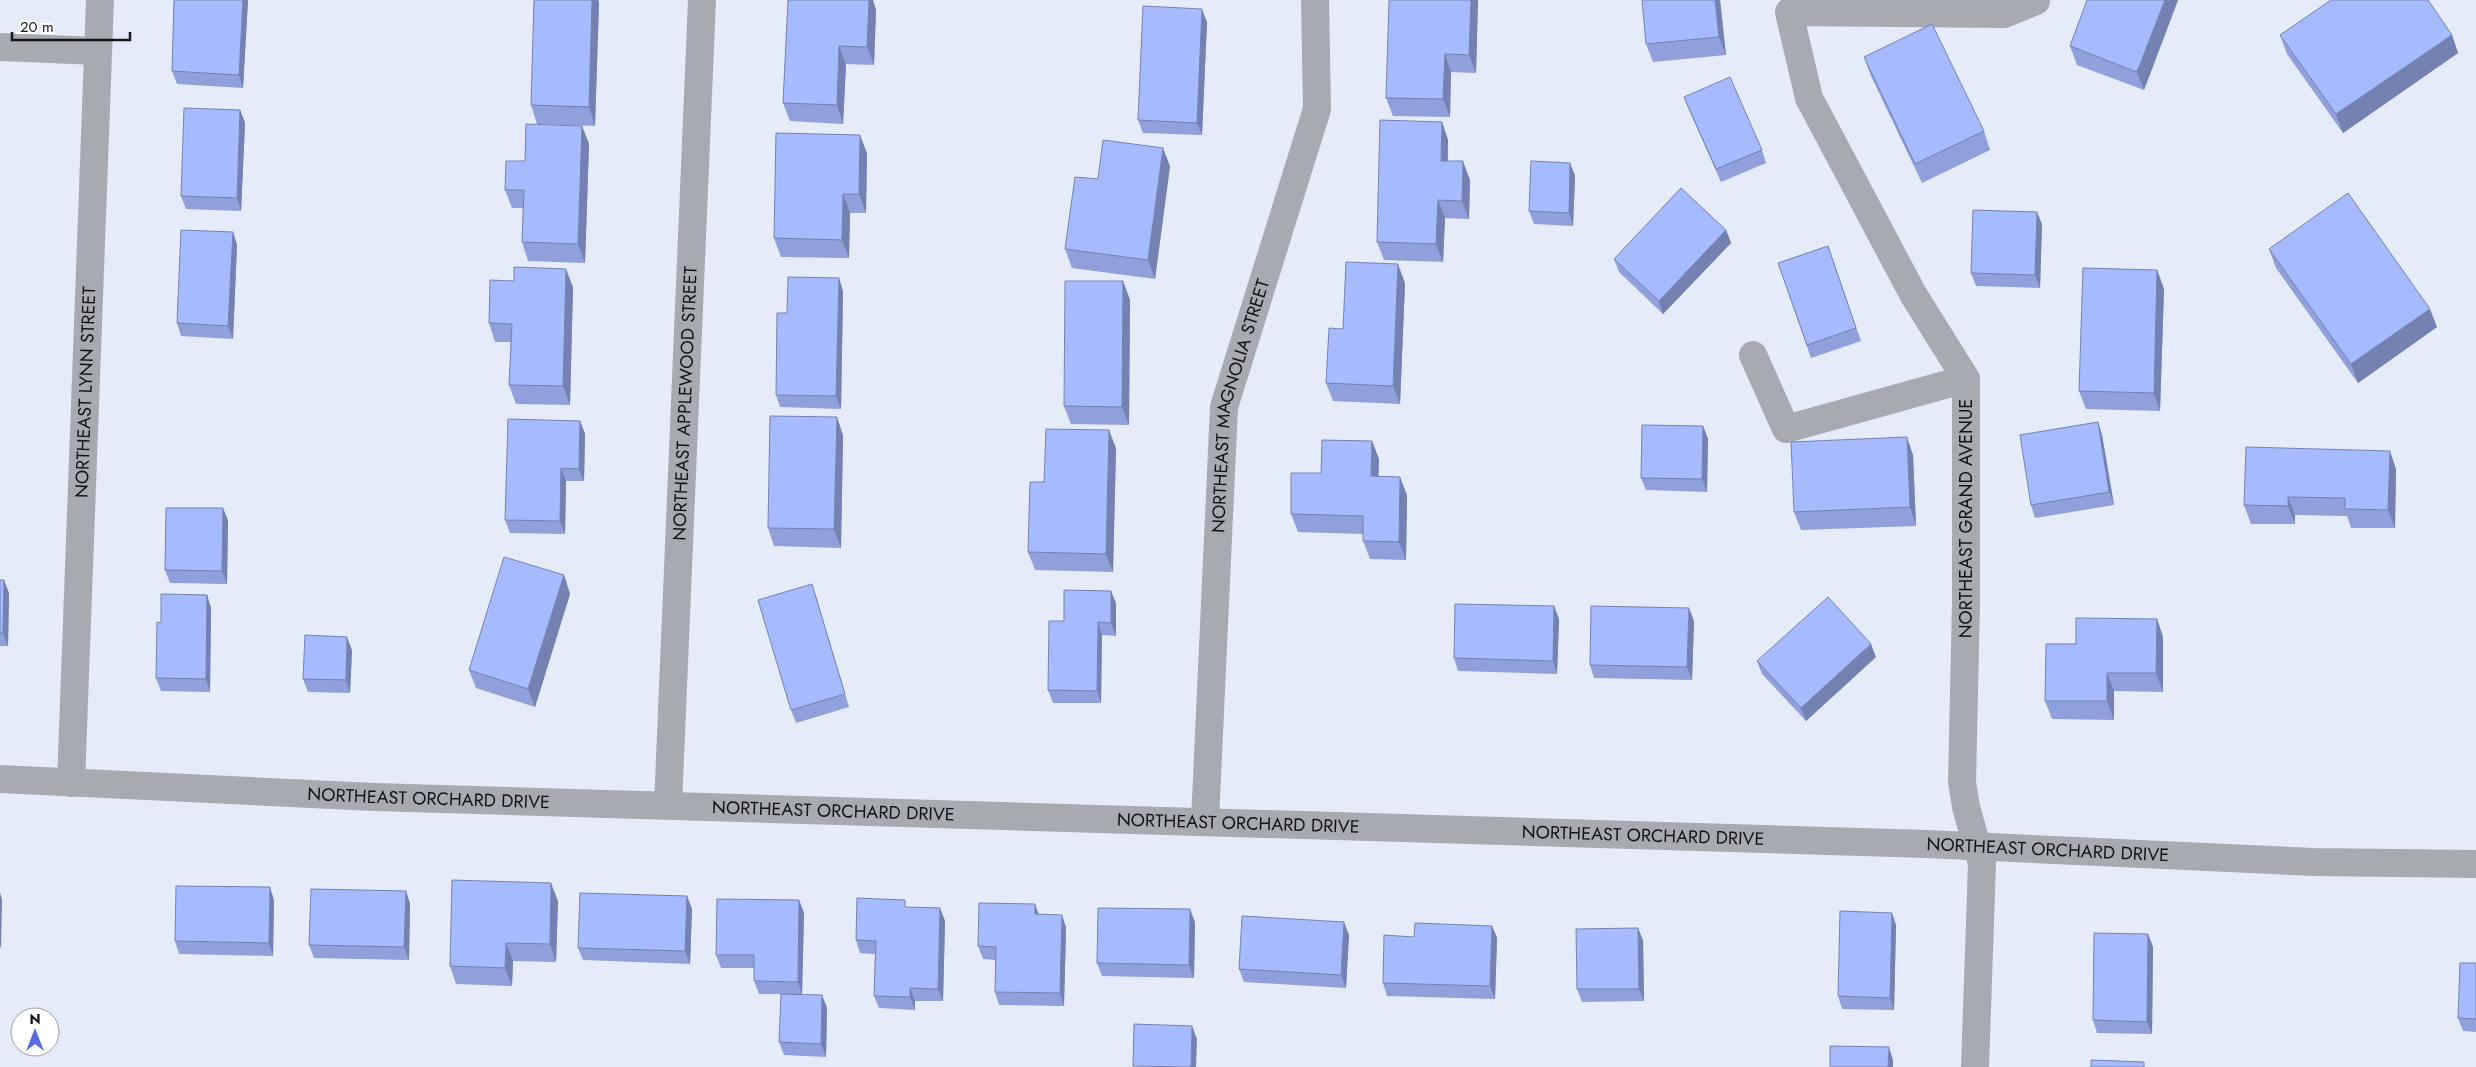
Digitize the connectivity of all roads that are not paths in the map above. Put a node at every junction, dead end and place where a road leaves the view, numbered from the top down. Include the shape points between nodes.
1 (100, 0) edge
2 (702, 0) edge
3 (1315, 0) edge
4 (2036, 1) edge
5 (0, 47) edge
6 (98, 51) junction
7 (1754, 355) dead end
8 (1966, 379) junction
9 (0, 779) edge
10 (71, 783) junction
11 (668, 805) junction
12 (1205, 821) junction
13 (1978, 846) junction
14 (2476, 864) edge
15 (1976, 1067) edge

1 - 6 street, NORTHEAST LYNN STREET
2 - 11 street, NORTHEAST APPLEWOOD STREET
3 - 12 street, NORTHEAST MAGNOLIA STREET via 1317,110 1224,407
4 - 8 street, NORTHEAST GRAND AVENUE via 2004,14 1789,12 1809,98 1913,294
5 - 6 street
6 - 10 street, NORTHEAST LYNN STREET
7 - 8 street via 1786,429
8 - 13 street, NORTHEAST GRAND AVENUE via 1962,782
9 - 10 street, NORTHEAST ORCHARD DRIVE
10 - 11 street, NORTHEAST ORCHARD DRIVE via 374,797
11 - 12 street, NORTHEAST ORCHARD DRIVE
12 - 13 street, NORTHEAST ORCHARD DRIVE
13 - 14 street, NORTHEAST ORCHARD DRIVE via 2313,862
13 - 15 street, NORTHEAST GRAND AVENUE via 1982,864

